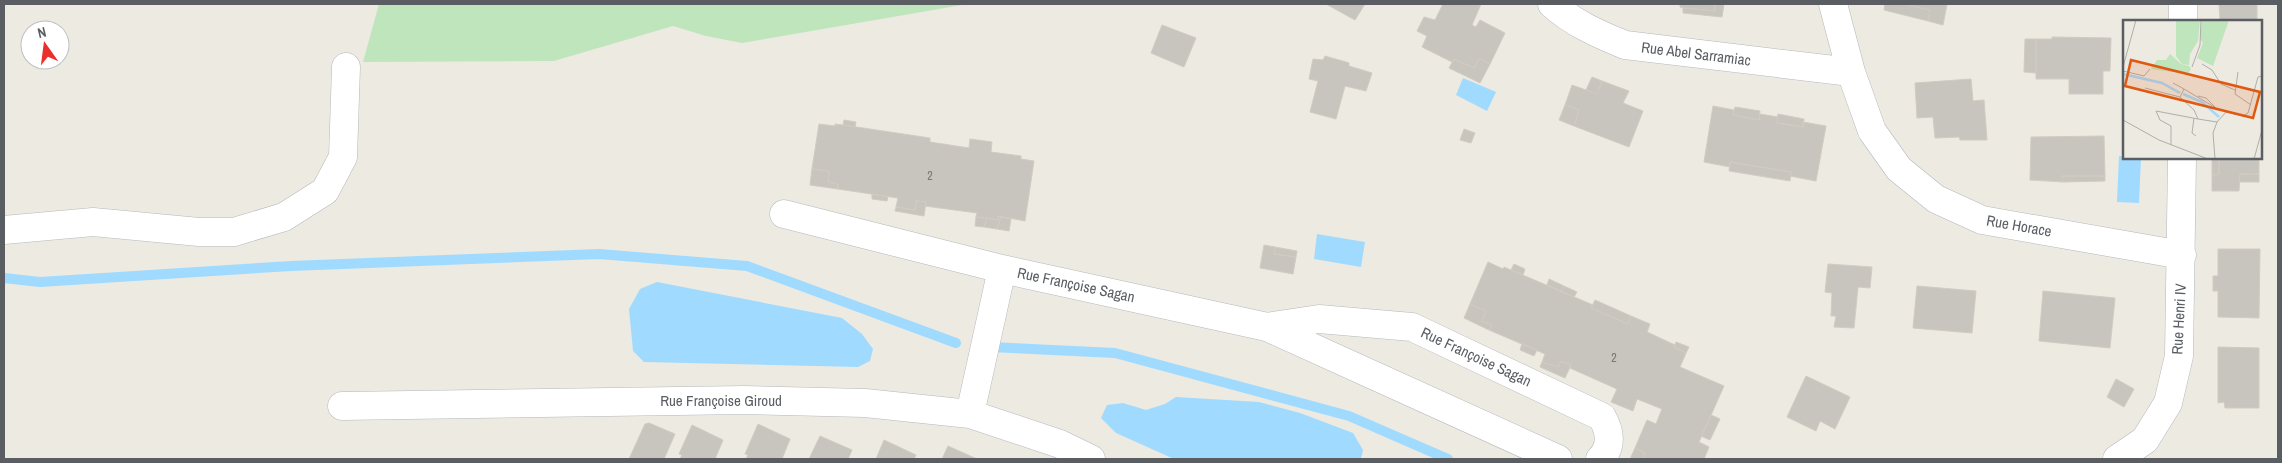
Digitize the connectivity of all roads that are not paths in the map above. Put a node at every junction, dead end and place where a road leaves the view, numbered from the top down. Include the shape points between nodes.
1 (1552, 4) edge
2 (1833, 4) edge
3 (2183, 4) edge
4 (2183, 20) edge
5 (346, 67) dead end
6 (1851, 72) junction
7 (2182, 159) edge
8 (784, 214) dead end
9 (4, 230) edge
10 (2182, 255) junction
11 (1002, 269) junction
12 (1267, 327) junction
13 (342, 406) dead end
14 (970, 414) junction
15 (1091, 459) edge
16 (1558, 459) edge
17 (1600, 459) edge
18 (2118, 459) edge

1 - 6 street, Rue Abel Sarramiac via 1593,32 1625,45
2 - 6 street, Rue Horace
3 - 4 street
5 - 9 street via 343,157 325,191 284,217 234,232 93,222
6 - 10 street, Rue Horace via 1872,131 1899,169 1936,199 1982,220
7 - 10 street, Rue Henri IV
8 - 11 street, Rue Françoise Sagan
10 - 18 street, Rue Henri IV via 2179,356 2168,403 2145,440
11 - 12 street, Rue Françoise Sagan
11 - 14 street, Rue Françoise Sagan
12 - 16 street, Rue Françoise Sagan
12 - 17 street, Rue Françoise Sagan via 1319,319 1412,327 1602,417 1610,442
13 - 14 street, Rue Françoise Giroud via 744,400 864,403
14 - 15 street, Rue Françoise Giroud via 1060,444

